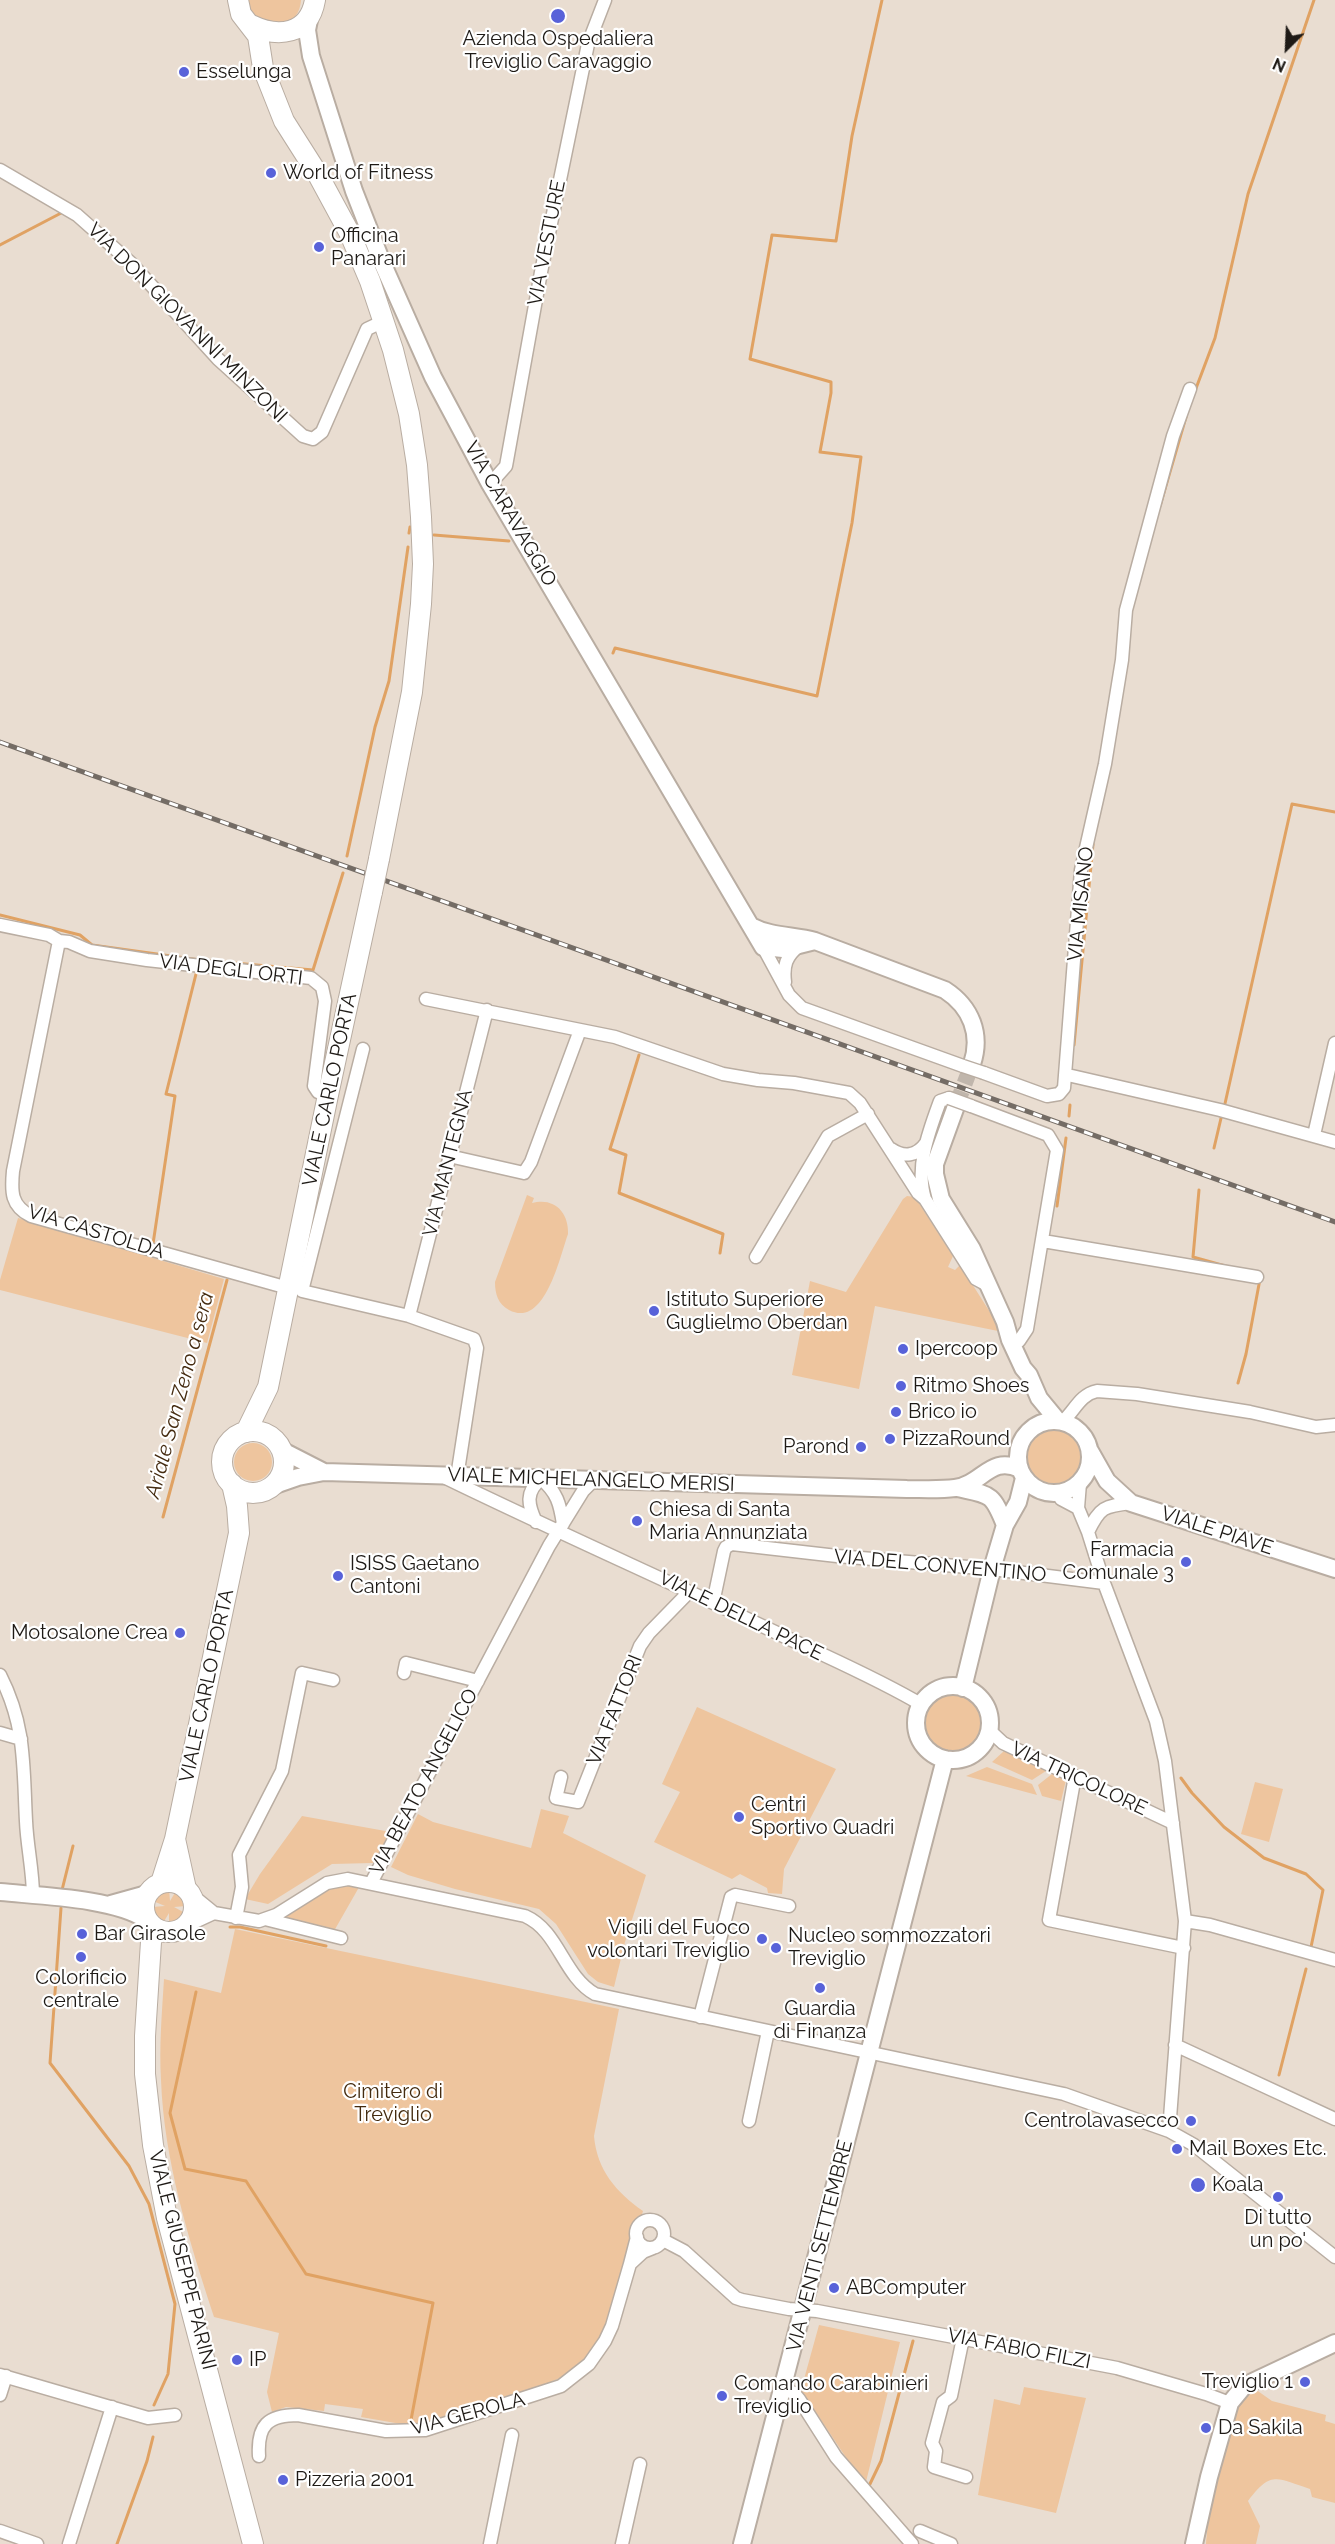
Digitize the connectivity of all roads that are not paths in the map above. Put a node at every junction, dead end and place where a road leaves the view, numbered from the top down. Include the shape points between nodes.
1 (238, 0) edge
2 (605, 0) edge
3 (313, 7) edge
4 (251, 25) junction
5 (287, 32) junction
6 (311, 56) junction
7 (270, 89) junction
8 (0, 170) edge
9 (384, 321) junction
10 (1190, 389) dead end
11 (490, 484) junction
12 (379, 859) joint
13 (0, 925) edge
14 (751, 926) junction
15 (781, 936) junction
16 (58, 941) junction
17 (807, 944) junction
18 (764, 947) junction
19 (786, 986) junction
20 (426, 999) dead end
21 (487, 1010) junction
22 (580, 1030) junction
23 (1335, 1043) edge
24 (363, 1049) dead end
25 (973, 1068) junction
26 (1072, 1076) dead end
27 (328, 1095) junction
28 (959, 1103) junction
29 (868, 1114) junction
30 (1314, 1136) junction
31 (1335, 1142) edge
32 (927, 1143) junction
33 (891, 1149) junction
34 (449, 1156) junction
35 (925, 1199) junction
36 (1043, 1241) junction
37 (756, 1257) dead end
38 (1257, 1277) dead end
39 (989, 1286) junction
40 (288, 1288) junction
41 (409, 1316) junction
42 (1005, 1322) junction
43 (1019, 1341) junction
44 (1029, 1375) junction
45 (268, 1387) junction
46 (1039, 1398) junction
47 (1060, 1421) junction
48 (1335, 1425) edge
49 (1035, 1426) junction
50 (246, 1432) junction
51 (279, 1446) junction
52 (1020, 1446) junction
53 (1090, 1451) junction
54 (995, 1466) junction
55 (324, 1472) junction
56 (1022, 1473) junction
57 (450, 1477) junction
58 (541, 1479) junction
59 (1083, 1479) junction
60 (594, 1480) junction
61 (1107, 1481) junction
62 (232, 1484) junction
63 (269, 1488) junction
64 (957, 1488) junction
65 (1050, 1492) junction
66 (1017, 1502) junction
67 (1131, 1503) junction
68 (1078, 1508) junction
69 (536, 1522) junction
70 (1005, 1525) junction
71 (561, 1528) junction
72 (1088, 1532) junction
73 (239, 1533) junction
74 (992, 1569) junction
75 (1335, 1569) edge
76 (1104, 1582) junction
77 (689, 1592) junction
78 (713, 1603) junction
79 (404, 1673) dead end
80 (0, 1675) edge
81 (333, 1680) dead end
82 (478, 1681) junction
83 (963, 1688) junction
84 (922, 1705) junction
85 (989, 1730) junction
86 (0, 1733) edge
87 (21, 1740) junction
88 (945, 1759) junction
89 (1075, 1776) junction
90 (561, 1777) dead end
91 (1173, 1823) junction
92 (175, 1839) junction
93 (371, 1883) junction
94 (154, 1889) junction
95 (0, 1892) edge
96 (189, 1892) junction
97 (33, 1896) junction
98 (106, 1905) junction
99 (789, 1906) dead end
100 (214, 1913) junction
101 (236, 1918) junction
102 (265, 1920) junction
103 (1185, 1922) junction
104 (150, 1923) junction
105 (183, 1928) junction
106 (341, 1938) dead end
107 (1184, 1948) junction
108 (1335, 1960) edge
109 (150, 1970) junction
110 (700, 2017) junction
111 (768, 2031) junction
112 (1175, 2045) junction
113 (869, 2052) junction
114 (1335, 2119) edge
115 (749, 2121) dead end
116 (1169, 2131) junction
117 (637, 2237) junction
118 (663, 2240) junction
119 (653, 2248) junction
120 (1335, 2257) edge
121 (630, 2264) junction
122 (804, 2309) junction
123 (963, 2338) junction
124 (1335, 2343) edge
125 (3, 2375) edge
126 (783, 2389) junction
127 (0, 2395) edge
128 (1230, 2403) junction
129 (112, 2407) junction
130 (175, 2415) dead end
131 (512, 2435) dead end
132 (259, 2456) dead end
133 (640, 2464) dead end
134 (966, 2477) dead end
135 (0, 2531) edge
136 (921, 2531) dead end
137 (38, 2544) edge
138 (69, 2544) edge
139 (254, 2544) edge
140 (490, 2544) edge
141 (622, 2544) edge
142 (742, 2544) edge
143 (912, 2544) edge
144 (951, 2544) edge
145 (1194, 2544) edge

1 - 4 main road, VIA CARAVAGGIO via 241,14
2 - 11 street, VIA VESTURE via 585,54 506,466
3 - 5 main road, VIA CARAVAGGIO via 302,24
3 - 6 street, VIA CARAVAGGIO via 307,34
4 - 5 main road via 273,33
4 - 7 main road, VIA CARAVAGGIO via 260,42
5 - 6 street, VIA CARAVAGGIO via 299,37
5 - 7 main road, VIA CARAVAGGIO via 271,52
6 - 11 street, VIA CARAVAGGIO via 350,181 381,260 433,377
7 - 9 main road, VIA CARAVAGGIO via 284,121 350,234
8 - 9 street, VIA DON GIOVANNI MINZONI via 63,205 131,262 218,359 303,436 313,439 322,432 367,329
9 - 12 main road, VIA CARAVAGGIO via 409,414 417,465 423,564 412,692
10 - 25 street, VIA MISANO via 1173,436 1126,610 1105,764 1081,870 1064,1088 1059,1094 1047,1096
11 - 14 street, VIA CARAVAGGIO
12 - 27 main road, VIALE CARLO PORTA, bridge
13 - 16 street via 49,935
14 - 15 street
14 - 18 street, VIA CARAVAGGIO
15 - 17 street via 798,937
15 - 18 street
16 - 27 street, VIA DEGLI ORTI via 90,951 304,976 317,982 325,1001 314,1086
16 - 40 street, VIA CASTOLDA via 15,1160 12,1200 31,1216
17 - 18 street via 783,949
17 - 19 street via 788,957
17 - 25 street via 952,994 973,1023
18 - 19 street, VIA MISANO
19 - 25 street, VIA MISANO via 802,1008
20 - 21 street
21 - 22 street
21 - 34 street, VIA MANTEGNA
22 - 29 street via 615,1037 723,1074 849,1093
22 - 34 street via 524,1173
23 - 30 street
24 - 41 street via 302,1291
26 - 30 street
27 - 40 main road, VIALE CARLO PORTA
28 - 32 street via 940,1101
28 - 36 street via 1048,1135 1055,1144 1057,1156
28 - 39 street via 934,1174 941,1199 964,1234
29 - 33 street
29 - 37 street via 828,1136
30 - 31 street
32 - 33 street via 910,1155
32 - 35 street via 921,1176
33 - 35 street
34 - 41 street, VIA MANTEGNA
35 - 39 street via 976,1279
36 - 38 street
36 - 43 street via 1027,1329
39 - 42 street
40 - 45 main road, VIALE CARLO PORTA
41 - 57 street via 468,1335 477,1343 463,1453
42 - 43 street via 1011,1325
42 - 44 street
43 - 44 street via 1030,1367
44 - 46 street
45 - 50 main road
45 - 51 main road
46 - 47 street
46 - 49 street
47 - 48 street via 1078,1401 1097,1391 1250,1412 1316,1427
47 - 49 street
47 - 53 street via 1078,1429
49 - 52 street
50 - 51 main road via 263,1432
50 - 62 main road, VIALE CARLO PORTA via 230,1441 222,1458
51 - 55 street, VIALE MICHELANGELO MERISI
51 - 63 main road, VIALE CARLO PORTA via 283,1466
52 - 54 street, VIALE MICHELANGELO MERISI via 1009,1448
52 - 56 street
53 - 59 street via 1091,1460
53 - 61 street, VIALE PIAVE
54 - 56 street via 1006,1464
54 - 64 street, VIALE MICHELANGELO MERISI
55 - 57 street, VIALE MICHELANGELO MERISI
55 - 63 street, VIALE MICHELANGELO MERISI
56 - 65 street
56 - 66 street
57 - 58 street, VIALE MICHELANGELO MERISI
57 - 69 street, VIALE DELLA PACE
58 - 60 street, VIALE MICHELANGELO MERISI
58 - 69 street via 532,1485 528,1499
58 - 71 street via 558,1498
59 - 61 street, VIALE PIAVE
59 - 65 street via 1066,1491
59 - 68 street
60 - 64 street, VIALE MICHELANGELO MERISI
60 - 71 street
61 - 67 street, VIALE PIAVE
62 - 63 main road via 248,1492
62 - 73 main road, VIALE CARLO PORTA
63 - 73 main road, VIALE CARLO PORTA
64 - 70 street via 987,1494 998,1506
65 - 66 street
65 - 68 street
66 - 70 street
67 - 72 street via 1103,1508
67 - 75 street, VIALE PIAVE
68 - 72 street
69 - 71 street, VIALE DELLA PACE
70 - 74 street
71 - 77 street, VIALE DELLA PACE
71 - 82 street, VIA BEATO ANGELICO
72 - 76 street
73 - 92 main road, VIALE CARLO PORTA
74 - 76 street, VIA DEL CONVENTINO
74 - 78 street, VIA DEL CONVENTINO via 729,1544
74 - 83 street
76 - 91 street via 1156,1721
77 - 78 street, VIALE DELLA PACE
77 - 90 street, VIA FATTORI via 640,1646 578,1802 556,1798
78 - 84 street, VIALE DELLA PACE
79 - 82 street, VIA BEATO ANGELICO via 406,1663
80 - 87 street via 13,1702
81 - 101 street via 302,1673 282,1771 239,1855 242,1887
82 - 93 street, VIA BEATO ANGELICO
83 - 84 street via 939,1689
83 - 85 street via 976,1694 985,1706
84 - 88 street via 917,1722 920,1738 930,1752
85 - 88 street via 974,1754
85 - 89 street, VIA TRICOLORE via 1003,1743
86 - 87 street
87 - 97 street
88 - 113 street, VIA VENTI SETTEMBRE
89 - 91 street, VIA TRICOLORE
89 - 107 street via 1049,1920
91 - 103 street
92 - 94 main road, VIALE CARLO PORTA
92 - 96 main road, VIALE CARLO PORTA
93 - 102 street via 348,1878 333,1881
93 - 110 street via 525,1916 544,1929 577,1979 595,1994
94 - 96 main road via 174,1882
94 - 98 street
94 - 104 main road, VIALE CARLO PORTA via 144,1907
95 - 97 street
96 - 100 street
96 - 105 main road, VIALE CARLO PORTA via 194,1912
97 - 98 street
98 - 104 street via 138,1913
99 - 110 street via 731,1897
100 - 101 street
100 - 105 street
101 - 102 street
102 - 106 street
103 - 107 street
103 - 108 street via 1210,1925
104 - 105 main road via 165,1932
104 - 109 main road, VIALE GIUSEPPE PARINI
105 - 109 main road
107 - 112 street
109 - 139 main road, VIALE GIUSEPPE PARINI via 145,2073 153,2145 167,2218
110 - 111 street
111 - 113 street
111 - 115 street
112 - 114 street
112 - 116 street
113 - 116 street via 1064,2094
113 - 122 street, VIA VENTI SETTEMBRE
116 - 120 street via 1194,2145
117 - 118 street via 639,2227 650,2221 662,2226
117 - 119 street via 641,2244
117 - 121 street, VIA GEROLA
118 - 119 street
118 - 122 street via 684,2251 736,2298
119 - 121 street
121 - 132 street, VIA GEROLA via 605,2341 589,2364 561,2386 425,2430 399,2432 298,2415 276,2417 261,2432
122 - 123 street, VIA FABIO FILZI
122 - 126 street, VIA VENTI SETTEMBRE
123 - 128 street, VIA FABIO FILZI via 1142,2374
123 - 134 street via 951,2396 943,2402 933,2443 934,2467
124 - 128 street via 1244,2386
125 - 127 street
125 - 129 street
126 - 142 street, VIA VENTI SETTEMBRE
126 - 143 street via 799,2399 836,2457
128 - 145 street
129 - 130 street via 148,2418
129 - 138 street
131 - 140 street
133 - 141 street
135 - 137 street
136 - 144 street

